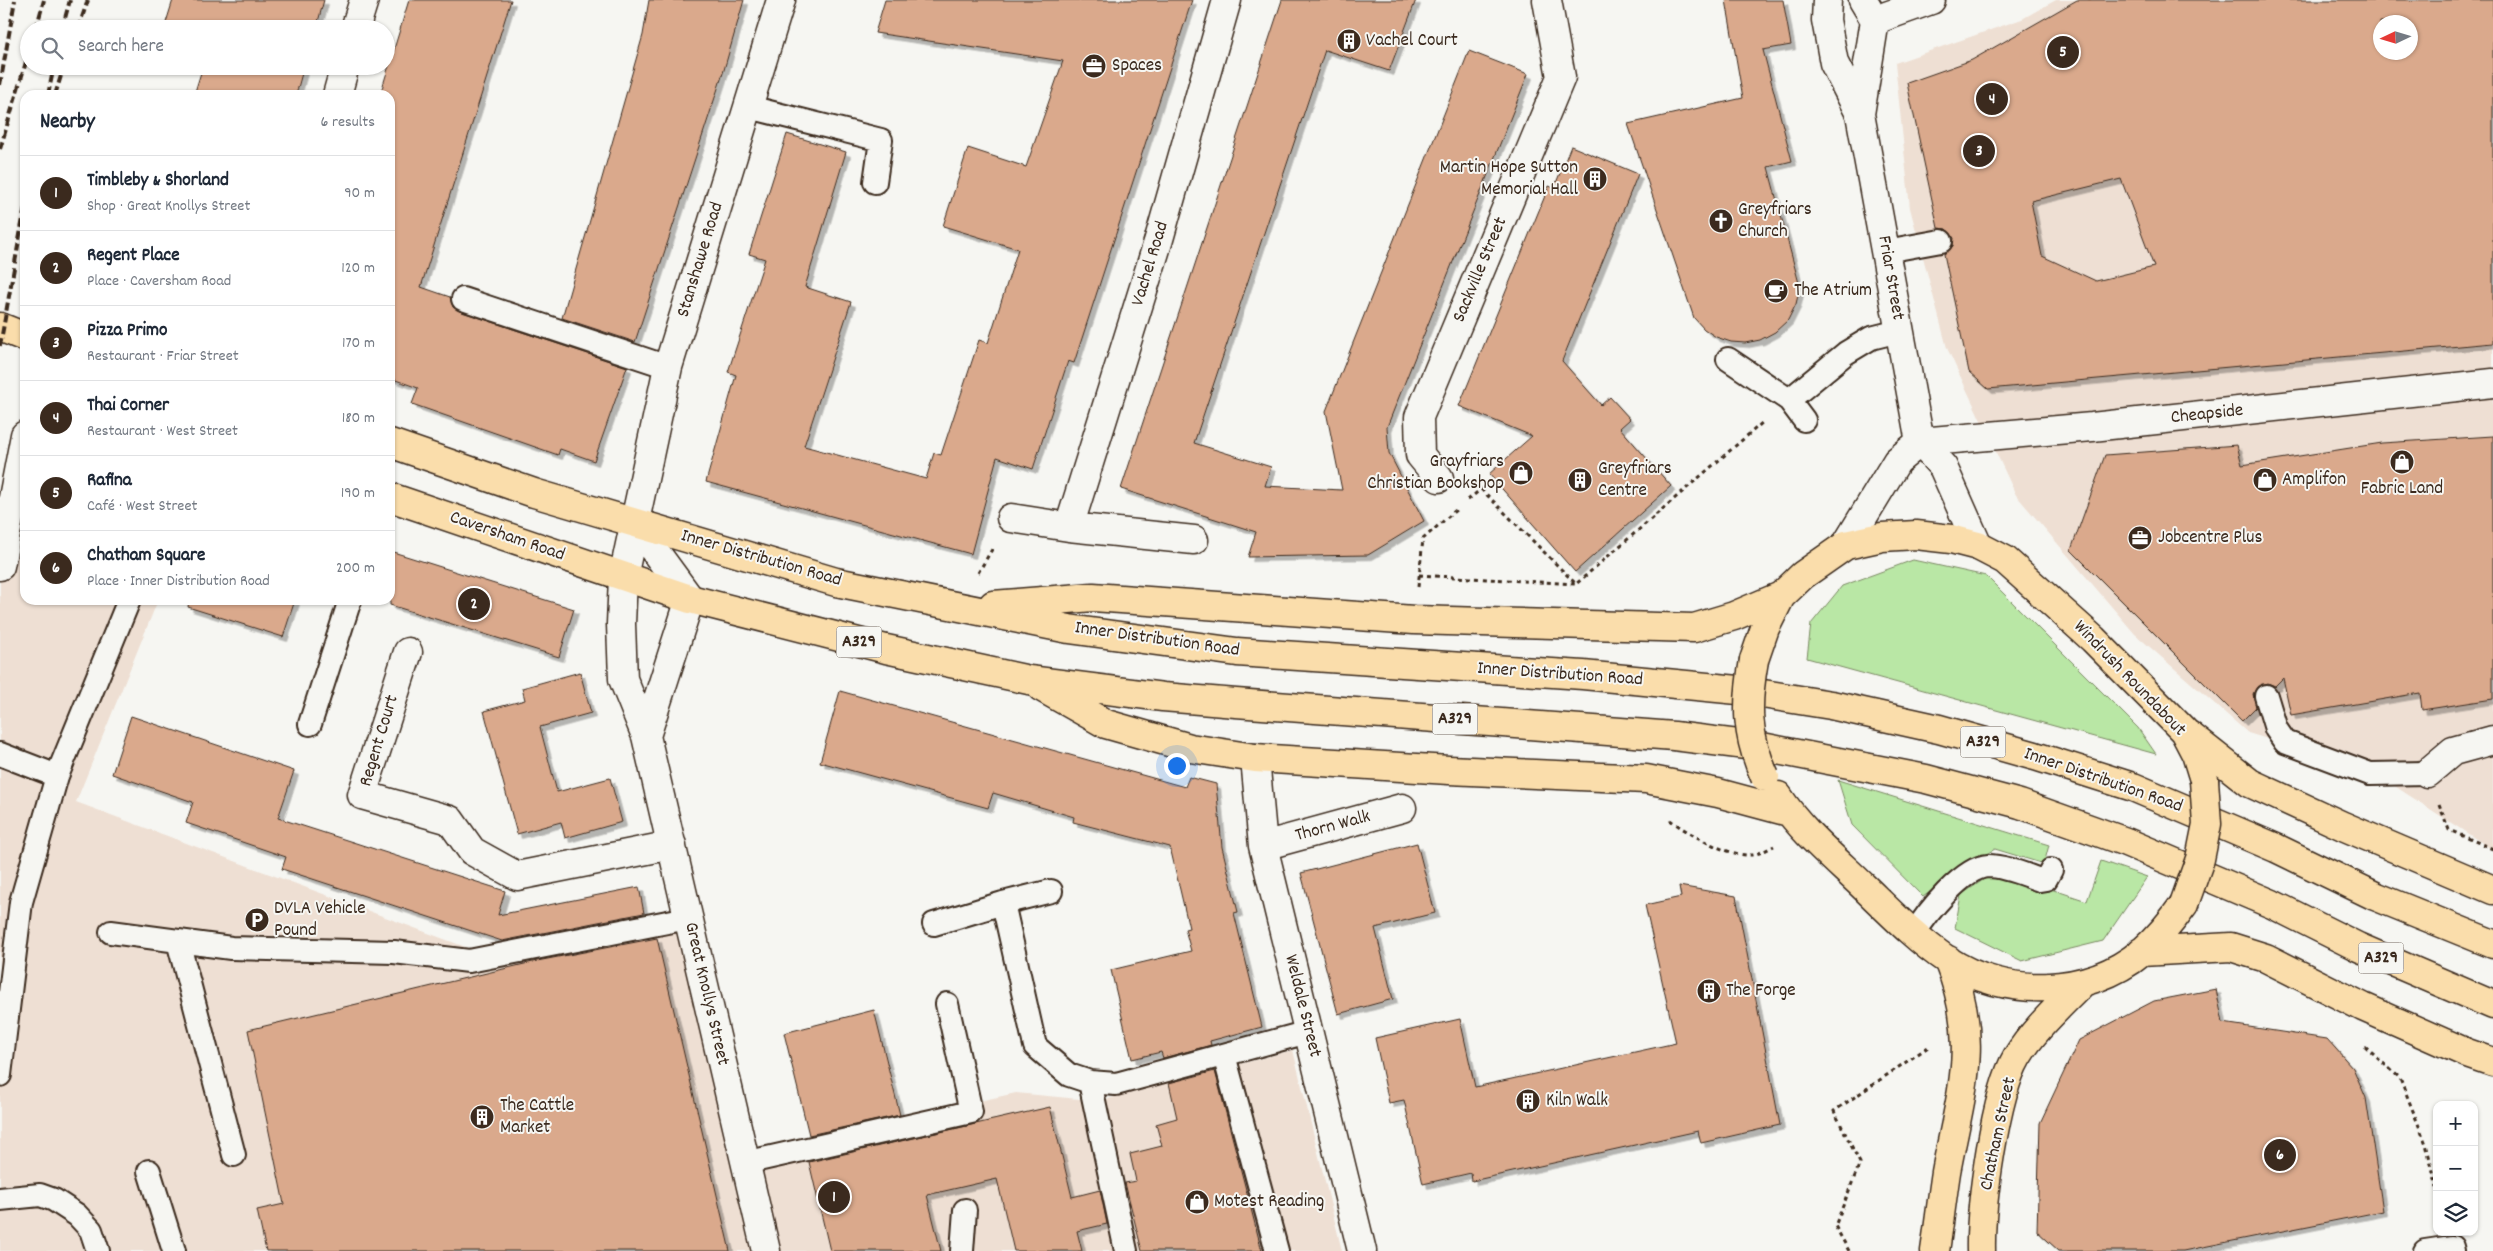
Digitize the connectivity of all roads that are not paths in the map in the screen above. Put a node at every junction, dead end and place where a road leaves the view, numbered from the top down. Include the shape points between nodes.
1 (364, 0) edge
2 (781, 0) edge
3 (1227, 0) edge
4 (1547, 0) edge
5 (1828, 0) edge
6 (1931, 0) edge
7 (1869, 10) edge
8 (358, 20) edge
9 (343, 75) edge
10 (338, 90) edge
11 (749, 107) junction
12 (1860, 114) junction
13 (875, 182) dead end
14 (1941, 242) dead end
15 (1886, 251) junction
16 (463, 299) dead end
17 (0, 327) edge
18 (1899, 331) junction
19 (20, 336) edge
20 (1728, 359) dead end
21 (668, 367) junction
22 (2493, 383) edge
23 (1789, 400) junction
24 (1804, 420) dead end
25 (1920, 442) junction
26 (395, 445) edge
27 (20, 461) edge
28 (1439, 478) road end
29 (395, 499) edge
30 (1011, 518) road end
31 (635, 524) junction
32 (1069, 527) junction
33 (1194, 540) dead end
34 (1846, 545) junction
35 (1978, 546) junction
36 (0, 566) edge
37 (623, 577) junction
38 (1781, 596) junction
39 (690, 599) junction
40 (127, 605) edge
41 (348, 605) edge
42 (957, 608) junction
43 (408, 652) dead end
44 (1029, 680) junction
45 (2266, 696) dead end
46 (310, 724) dead end
47 (2184, 731) junction
48 (646, 736) junction
49 (2493, 740) edge
50 (0, 754) edge
51 (1255, 758) junction
52 (2427, 773) joint
53 (57, 776) junction
54 (1402, 808) dead end
55 (1789, 812) junction
56 (672, 845) junction
57 (1263, 846) junction
58 (2051, 870) dead end
59 (1050, 890) dead end
60 (2493, 890) edge
61 (1003, 903) junction
62 (688, 918) junction
63 (934, 924) dead end
64 (112, 932) dead end
65 (1914, 934) junction
66 (178, 941) junction
67 (2493, 944) edge
68 (2141, 952) junction
69 (1948, 960) junction
70 (2083, 982) junction
71 (947, 1004) dead end
72 (2493, 1005) edge
73 (1308, 1032) junction
74 (1224, 1055) junction
75 (2493, 1062) edge
76 (0, 1075) edge
77 (1090, 1082) junction
78 (234, 1155) dead end
79 (745, 1163) junction
80 (149, 1171) dead end
81 (0, 1199) edge
82 (965, 1210) dead end
83 (2452, 1249) edge
84 (98, 1251) edge
85 (174, 1251) edge
86 (766, 1251) edge
87 (962, 1251) edge
88 (1126, 1251) edge
89 (1277, 1251) edge
90 (1362, 1251) edge
91 (1935, 1251) edge
92 (1981, 1251) edge
93 (2425, 1251) edge

1 - 8 street
2 - 11 street, Stanshawe Road
3 - 32 street, Vachel Road via 1159,239
4 - 28 street, Sackville Street via 1561,78 1419,417 1420,455
5 - 12 street, Friar Street via 1826,20 1834,63
6 - 7 street
7 - 12 street, Friar Street
9 - 10 street
11 - 13 lane via 881,140
11 - 21 street, Stanshawe Road
12 - 15 street, Friar Street
14 - 15 lane
15 - 18 street, Friar Street
16 - 21 lane
17 - 19 main road
18 - 23 lane via 1871,338 1846,353
18 - 25 street, Friar Street
20 - 23 lane
21 - 31 street, Stanshawe Road
22 - 25 street, Cheapside via 2092,427
23 - 24 lane
25 - 34 street via 1892,468
25 - 35 street via 1943,467
26 - 31 main road, Inner Distribution Road / A329
27 - 36 street
29 - 37 main road, Caversham Road / A329
30 - 32 street
31 - 37 street, Stanshawe Road
31 - 39 street
31 - 42 main road, Inner Distribution Road / A329 via 836,582
32 - 33 street
34 - 35 main road, Windrush Roundabout via 1882,537 1916,535
34 - 38 main road, Windrush Roundabout via 1803,575
35 - 47 main road, Windrush Roundabout via 2005,560 2093,639
37 - 39 main road, A329
37 - 48 street, Great Knollys Street via 623,679
38 - 42 main road via 1734,616 1694,628 1414,620 1093,597
38 - 55 main road, Windrush Roundabout, bridge via 1754,660 1748,700 1749,728 1755,755 1765,777
39 - 44 main road, A329
39 - 48 street
40 - 53 lane
41 - 46 lane
42 - 67 main road, Inner Distribution Road / A329 via 1069,629 1237,652 1592,676 1738,690 1831,705 2027,753 2133,787 2276,848 2375,896
43 - 56 street, Regent Court via 362,795 450,820 472,851 517,876
44 - 51 main road via 1106,724 1190,748
44 - 72 main road, A329 via 1200,700 1674,736 1762,747 1917,778 2020,804 2126,842 2272,904 2384,959
45 - 52 lane via 2276,729 2285,742 2370,774
47 - 60 main road via 2250,783
47 - 68 main road, Windrush Roundabout, bridge via 2204,780 2207,824 2200,859 2184,904 2168,926
48 - 56 street, Great Knollys Street
49 - 52 street via 2453,751
50 - 53 lane
51 - 55 main road via 1646,779 1718,793
51 - 57 street, Weldale Street
53 - 76 lane via 21,902
54 - 57 street, Thorn Walk
55 - 65 main road, Windrush Roundabout
56 - 62 street, Great Knollys Street
57 - 73 street, Weldale Street
58 - 65 lane via 2046,879 2040,880 1987,866 1968,874 1927,914
59 - 61 lane
61 - 63 lane
61 - 77 lane via 1035,1046 1069,1075
62 - 66 lane via 469,962 394,952 231,948
62 - 79 street, Great Knollys Street
64 - 66 lane
65 - 69 main road, Windrush Roundabout
66 - 78 lane
68 - 70 main road, Windrush Roundabout via 2118,968
68 - 75 main road via 2231,947 2266,958 2363,1007
69 - 70 main road, Windrush Roundabout via 1975,974 2029,988
69 - 91 main road via 1959,989 1966,1044 1964,1087 1946,1173
70 - 92 main road, Chatham Street via 2033,1034 2016,1058 2006,1084 1990,1156
71 - 79 lane via 971,1112
73 - 74 lane
73 - 90 street, Weldale Street
74 - 77 lane via 1116,1084
74 - 89 lane
77 - 88 lane
79 - 86 street, Great Knollys Street
80 - 85 lane
81 - 84 lane via 40,1195 54,1200 77,1215 91,1230
82 - 87 lane
83 - 93 lane

